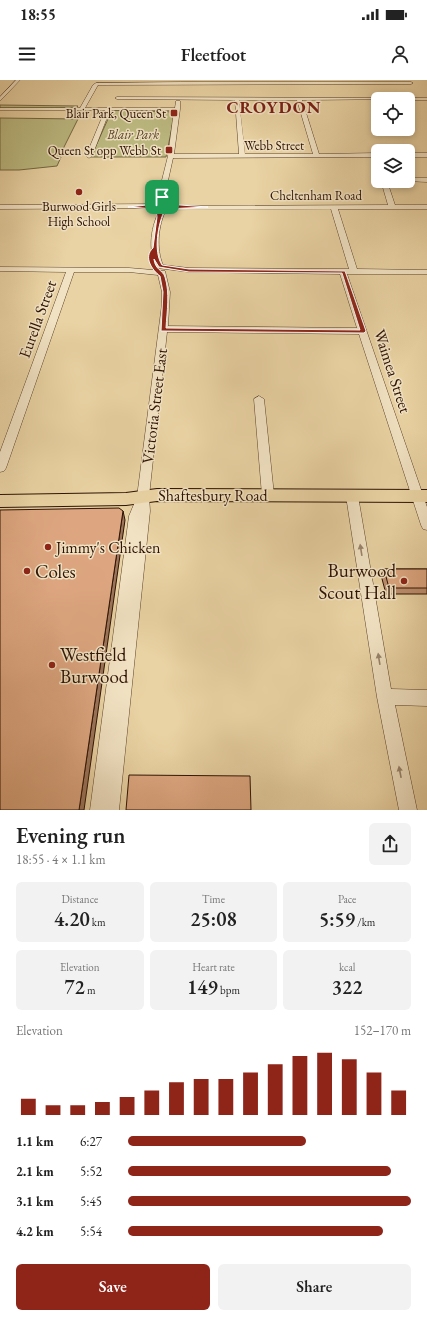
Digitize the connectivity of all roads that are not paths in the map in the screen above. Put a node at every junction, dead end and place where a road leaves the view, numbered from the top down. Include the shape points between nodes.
1 (18, 80) edge
2 (410, 82) edge
3 (181, 86) edge
4 (316, 86) edge
5 (6, 88) dead end
6 (11, 88) junction
7 (416, 88) dead end
8 (420, 94) dead end
9 (117, 98) dead end
10 (179, 99) junction
11 (237, 99) junction
12 (299, 99) junction
13 (321, 99) junction
14 (426, 99) edge
15 (0, 100) edge
16 (0, 109) edge
17 (82, 109) junction
18 (108, 109) junction
19 (178, 109) junction
20 (371, 155) edge
21 (415, 155) edge
22 (427, 155) edge
23 (89, 156) dead end
24 (171, 156) junction
25 (242, 156) junction
26 (317, 156) junction
27 (415, 180) edge
28 (427, 180) edge
29 (386, 188) edge
30 (0, 206) edge
31 (161, 207) junction
32 (334, 207) junction
33 (392, 207) junction
34 (427, 207) edge
35 (0, 269) edge
36 (70, 270) junction
37 (162, 270) junction
38 (343, 272) junction
39 (354, 272) junction
40 (427, 272) edge
41 (163, 329) junction
42 (364, 331) junction
43 (259, 399) dead end
44 (0, 468) edge
45 (268, 495) junction
46 (143, 496) junction
47 (352, 496) junction
48 (422, 496) edge
49 (0, 501) edge
50 (427, 525) edge
51 (385, 697) junction
52 (427, 698) edge
53 (99, 810) edge
54 (110, 810) edge
55 (408, 810) edge

1 - 6 street
2 - 4 street
2 - 7 street
3 - 4 street
3 - 10 street
3 - 17 street via 97,84
4 - 13 street
5 - 6 street
6 - 15 street
8 - 14 street
9 - 10 street
10 - 11 street
10 - 19 street
11 - 12 street
11 - 25 street
12 - 13 street
12 - 26 street
13 - 14 street
16 - 17 street
17 - 18 street
18 - 19 street
18 - 23 street
19 - 24 street
20 - 26 street, Webb Street
21 - 22 street
24 - 25 street, Webb Street
24 - 31 street
25 - 26 street, Webb Street
27 - 28 street
29 - 33 street
30 - 31 street, Cheltenham Road
31 - 32 street, Cheltenham Road
31 - 37 street via 155,248 156,259
32 - 33 street, Cheltenham Road
32 - 39 street
33 - 34 street, Cheltenham Road
35 - 36 street
36 - 37 street
36 - 44 street, Eurella Street
37 - 38 street
37 - 41 street, Victoria Street East via 170,277
38 - 39 street
38 - 42 street, Waimea Street
39 - 40 street
41 - 42 street
41 - 46 street, Victoria Street East
42 - 48 street, Waimea Street
43 - 45 street
45 - 46 main road, Shaftesbury Road
45 - 47 main road, Shaftesbury Road
46 - 49 main road, Shaftesbury Road via 126,499
46 - 53 street, Victoria Street East via 135,516
46 - 54 street, Victoria Street East via 144,511
47 - 48 main road, Shaftesbury Road
51 -> 47 street
48 - 50 street, Waimea Street
51 - 52 street
55 -> 51 street

